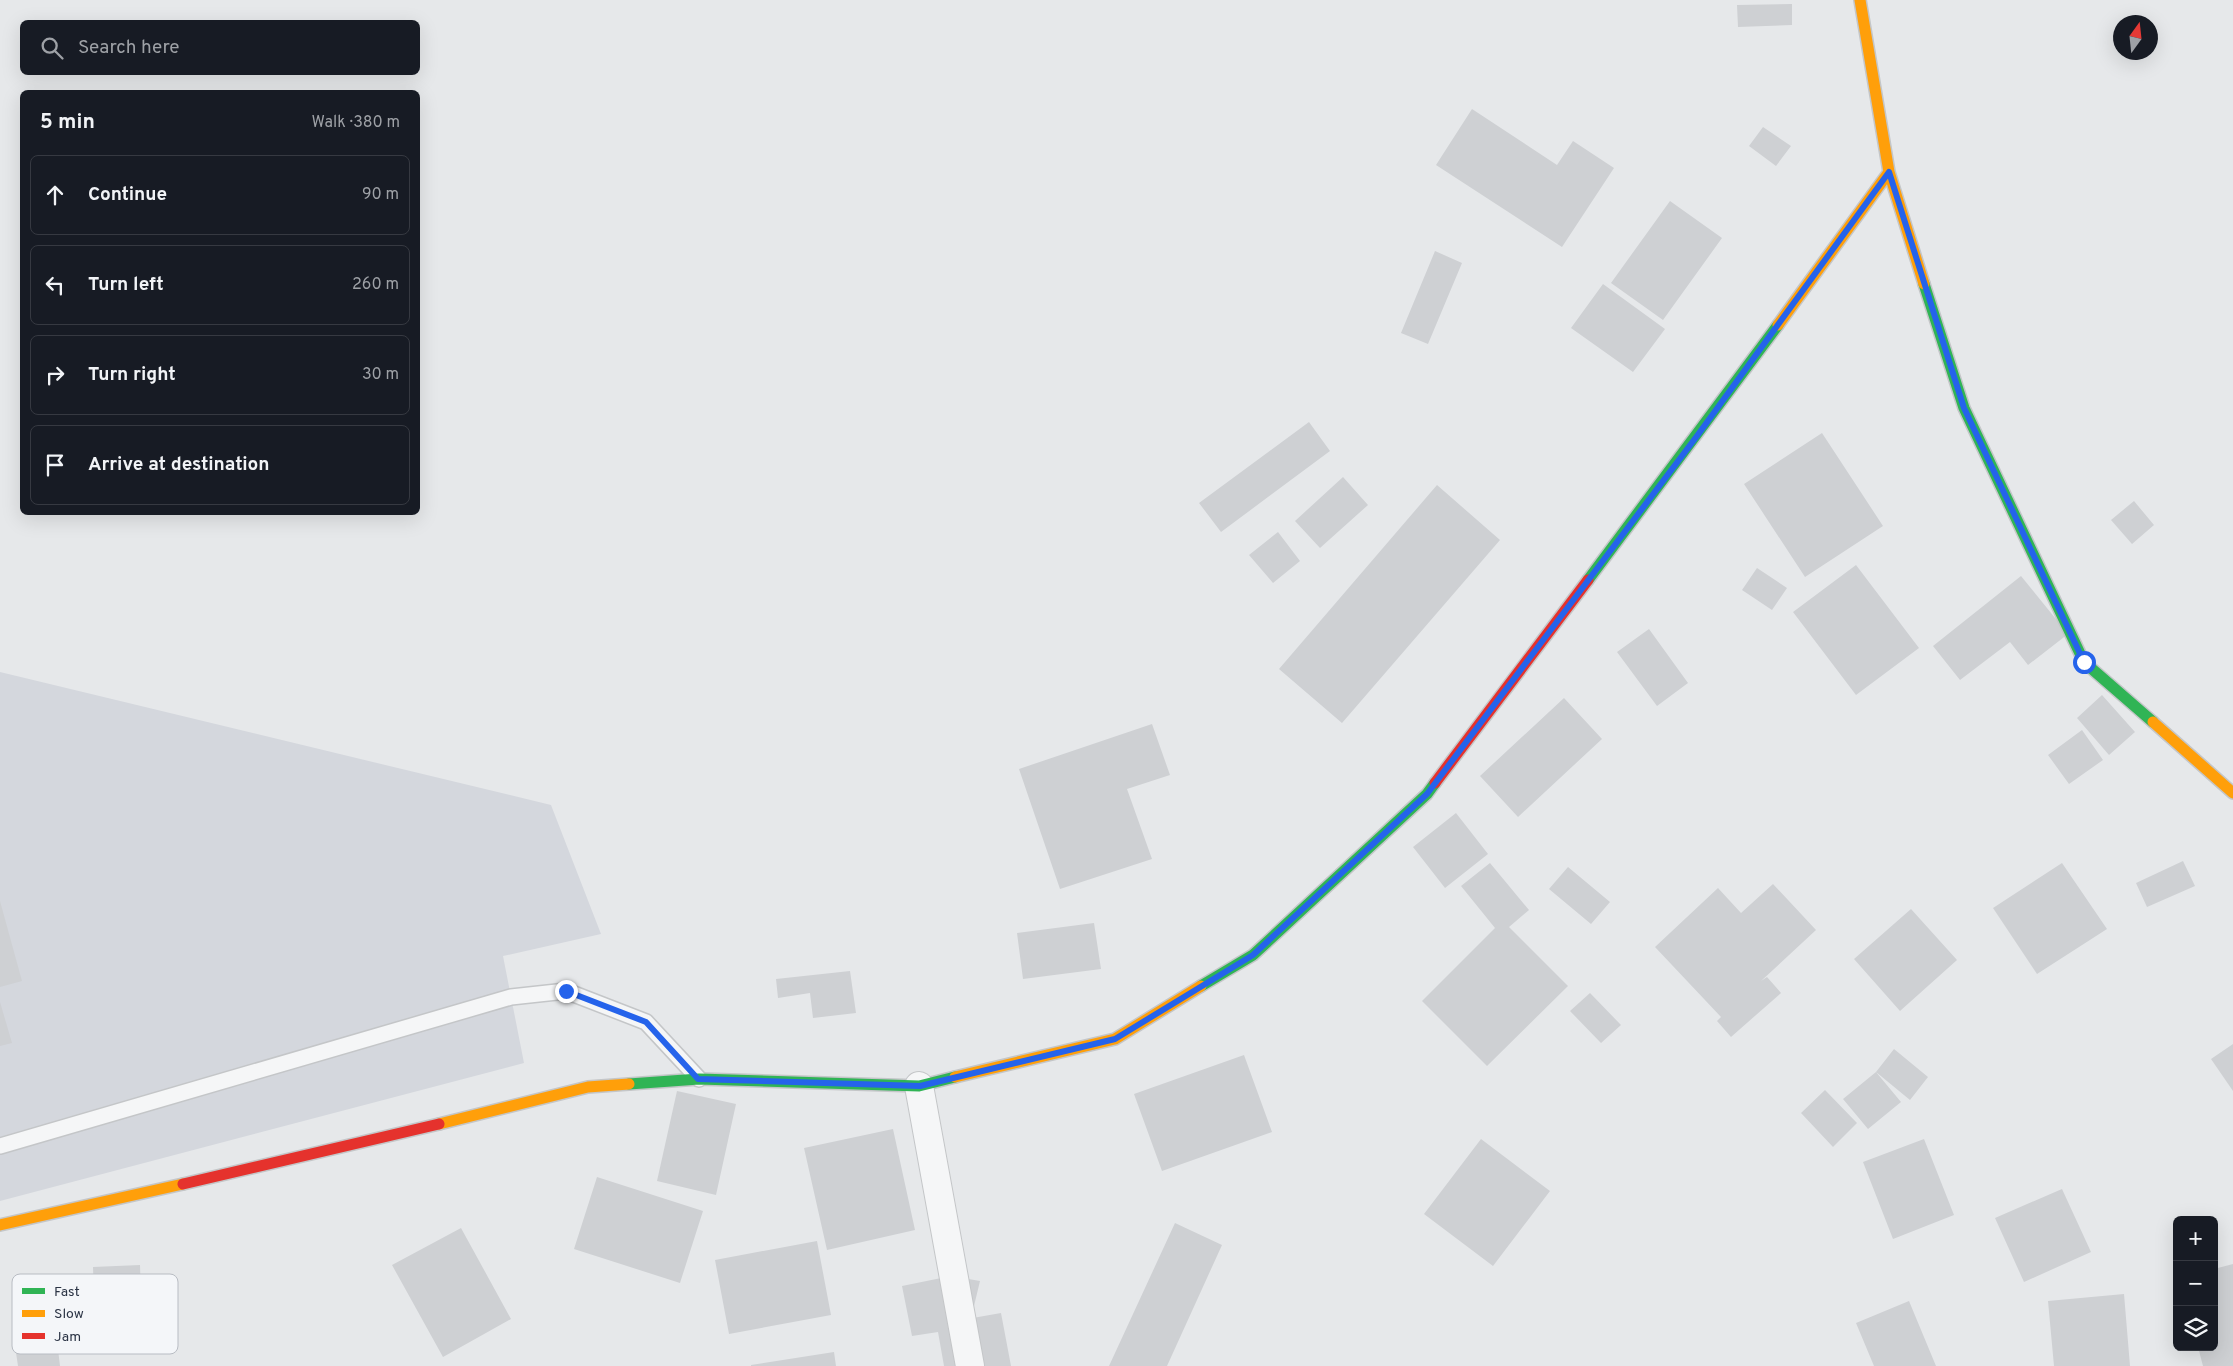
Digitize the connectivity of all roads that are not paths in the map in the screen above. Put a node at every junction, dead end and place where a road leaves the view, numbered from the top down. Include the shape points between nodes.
1 (1860, 0) edge
2 (1889, 172) junction
3 (2233, 793) edge
4 (698, 1079) junction
5 (920, 1086) junction
6 (0, 1146) edge
7 (0, 1225) edge
8 (970, 1366) edge

1 - 2 street
2 - 3 street via 1964,408 2084,662
2 - 5 street via 1697,436 1427,794 1253,955 1115,1039
4 - 5 street
4 - 6 lane via 646,1022 566,991 511,996
4 - 7 street via 588,1087 368,1142
5 - 8 street

